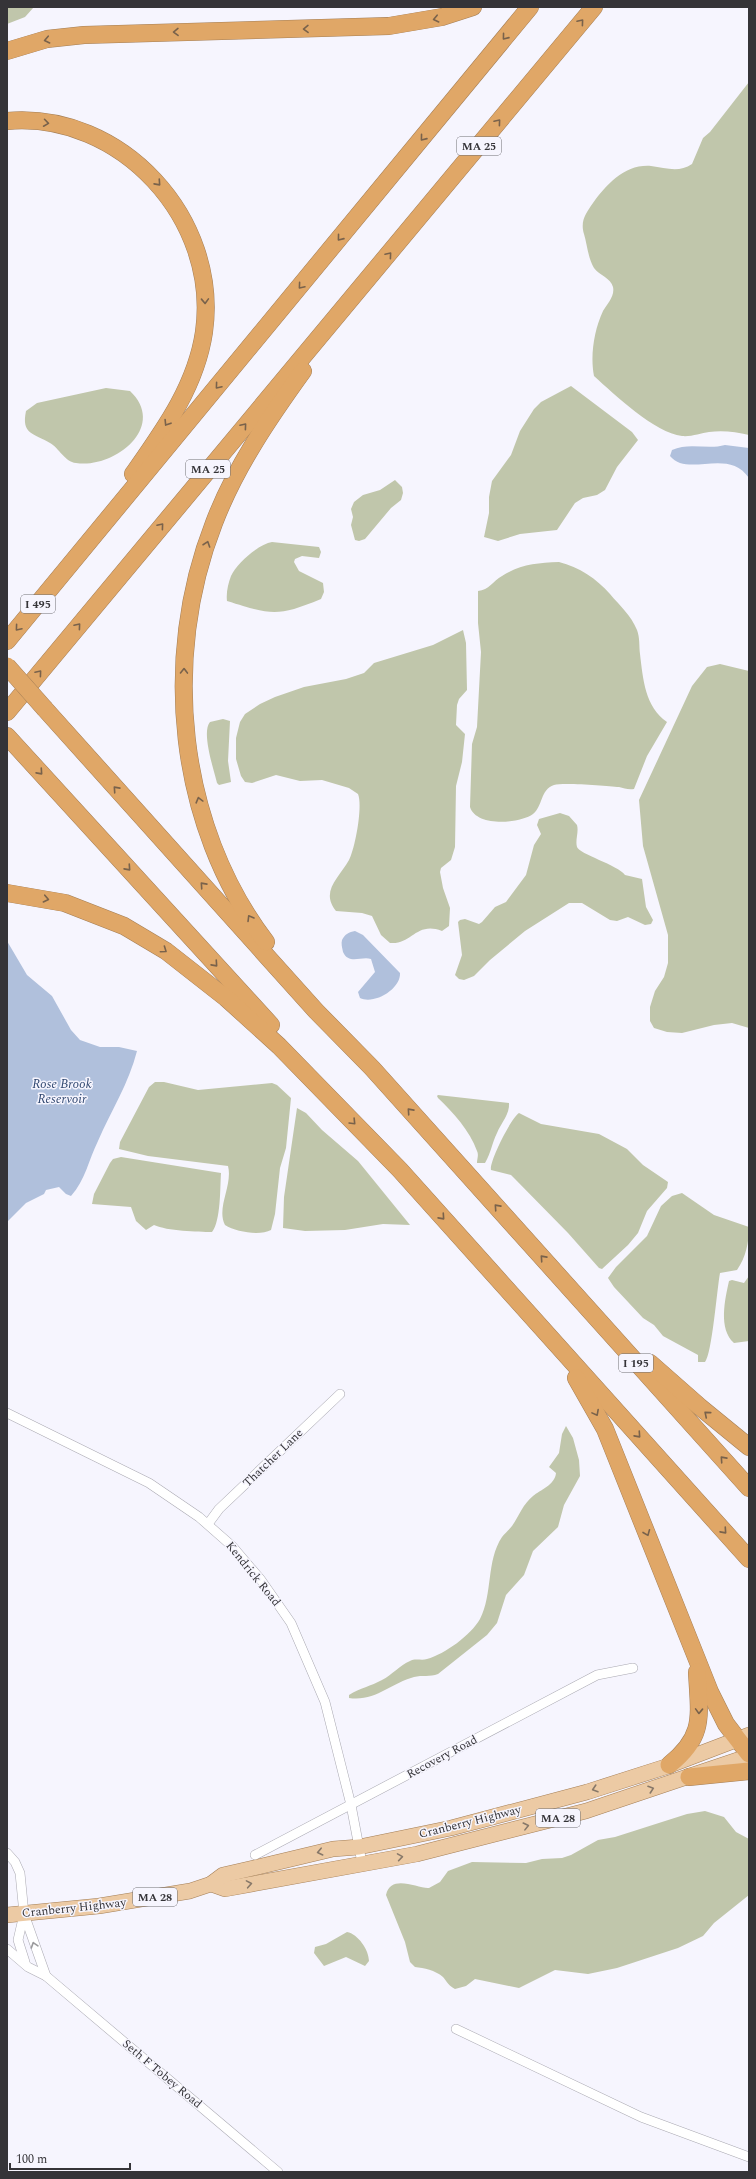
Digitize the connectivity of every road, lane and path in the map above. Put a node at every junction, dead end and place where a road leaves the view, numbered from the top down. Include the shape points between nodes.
1 (473, 7) edge
2 (530, 7) edge
3 (594, 7) edge
4 (7, 51) edge
5 (7, 121) edge
6 (364, 284) junction
7 (70, 566) junction
8 (7, 641) edge
9 (7, 666) edge
10 (7, 712) edge
11 (10, 740) edge
12 (7, 893) edge
13 (372, 1068) junction
14 (326, 1094) junction
15 (560, 1277) junction
16 (537, 1323) junction
17 (340, 1394) dead end
18 (7, 1413) edge
19 (749, 1447) edge
20 (749, 1488) edge
21 (208, 1524) junction
22 (749, 1559) edge
23 (696, 1658) junction
24 (632, 1668) dead end
25 (743, 1738) edge
26 (749, 1755) edge
27 (669, 1765) junction
28 (749, 1772) edge
29 (689, 1777) junction
30 (351, 1805) junction
31 (359, 1847) junction
32 (7, 1853) edge
33 (255, 1855) dead end
34 (362, 1863) junction
35 (211, 1884) junction
36 (24, 1914) junction
37 (7, 1915) edge
38 (7, 1949) edge
39 (28, 1967) junction
40 (46, 1976) junction
41 (456, 2029) dead end
42 (749, 2157) edge
43 (278, 2172) edge

1 -> 4 highway via 437,18 389,26 84,35 47,40
2 -> 7 highway
6 -> 3 highway, MA 25
5 -> 7 highway via 49,123 82,132 113,146 139,164 161,186 179,212 194,245 204,282 204,332 198,362 186,391 159,437
10 -> 6 highway, MA 25
13 -> 6 highway via 268,944 229,881 210,835 196,788 188,743 183,690 186,640 194,590 206,545 223,502 263,429 341,321
7 -> 8 highway, I 495
13 -> 9 highway, bridge via 316,1011
11 -> 14 highway via 285,1041
12 -> 14 highway via 43,898 84,909 145,937 226,998
15 -> 13 highway, I 195
14 -> 16 highway via 400,1170
19 -> 15 highway via 663,1376
20 -> 15 highway, I 195
16 -> 22 highway
16 -> 23 highway via 582,1386 605,1429
17 - 21 street, Thatcher Lane via 220,1508
18 - 21 street, Kendrick Road via 149,1483
21 - 30 street, Kendrick Road via 232,1546 261,1580 291,1623 325,1702
23 - 25 highway via 726,1724
23 -> 27 highway via 699,1706 696,1735 685,1751
24 - 30 street, Recovery Road via 597,1675
25 - 26 highway
25 - 27 main road, Cranberry Highway / MA 28
26 - 29 main road, Cranberry Highway / MA 28
27 -> 31 main road, Cranberry Highway / MA 28 via 520,1811
28 - 29 highway
34 -> 29 main road, Cranberry Highway / MA 28 via 417,1854 586,1811
30 - 31 street, Kendrick Road
30 - 33 street, Recovery Road
31 - 34 street, Kendrick Road
31 -> 35 main road, Cranberry Highway / MA 28 via 333,1849 223,1875
32 - 36 street via 20,1873
35 -> 34 main road, Cranberry Highway / MA 28 via 225,1889
35 - 36 main road, Cranberry Highway / MA 28 via 136,1901
36 - 37 main road, Cranberry Highway / MA 28
36 - 39 street via 19,1929 18,1945
40 -> 36 street
38 - 39 street, Seth F Tobey Road
39 - 40 street, Seth F Tobey Road
40 - 43 street, Seth F Tobey Road
41 - 42 street via 625,2110

